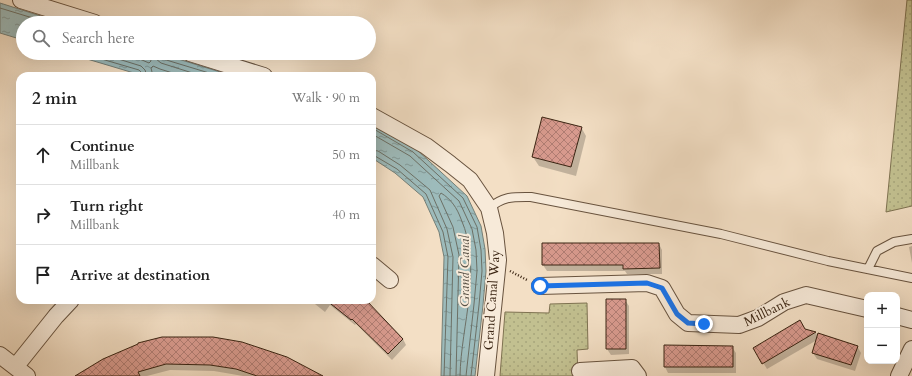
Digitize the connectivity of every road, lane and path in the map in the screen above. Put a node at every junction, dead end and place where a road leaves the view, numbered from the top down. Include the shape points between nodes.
1 (22, 0) edge
2 (73, 16) edge
3 (213, 60) edge
4 (251, 72) edge
5 (376, 118) edge
6 (489, 208) junction
7 (912, 239) edge
8 (376, 268) edge
9 (868, 269) junction
10 (496, 274) junction
11 (912, 278) edge
12 (390, 280) dead end
13 (540, 286) joint
14 (67, 304) edge
15 (864, 308) edge
16 (900, 317) edge
17 (912, 320) edge
18 (912, 349) edge
19 (0, 354) edge
20 (22, 371) edge
21 (580, 371) dead end
22 (486, 376) edge
23 (638, 376) edge
24 (899, 376) edge

1 - 2 street
3 - 4 street
5 - 6 street, Grand Canal Way via 426,146 450,164 470,180
6 - 9 lane via 507,197 531,197 721,234
6 - 10 street, Grand Canal Way via 498,260
7 - 9 lane via 894,242 877,251
8 - 12 street
9 - 11 lane
10 - 13 path via 509,271
10 - 22 street, Grand Canal Way
13 - 15 street, Millbank via 647,283 662,288 677,314 688,323 739,325 758,318 784,302 806,295
14 - 20 street via 56,316
16 - 17 street
18 - 24 street
19 - 20 street
21 - 23 street via 632,368

